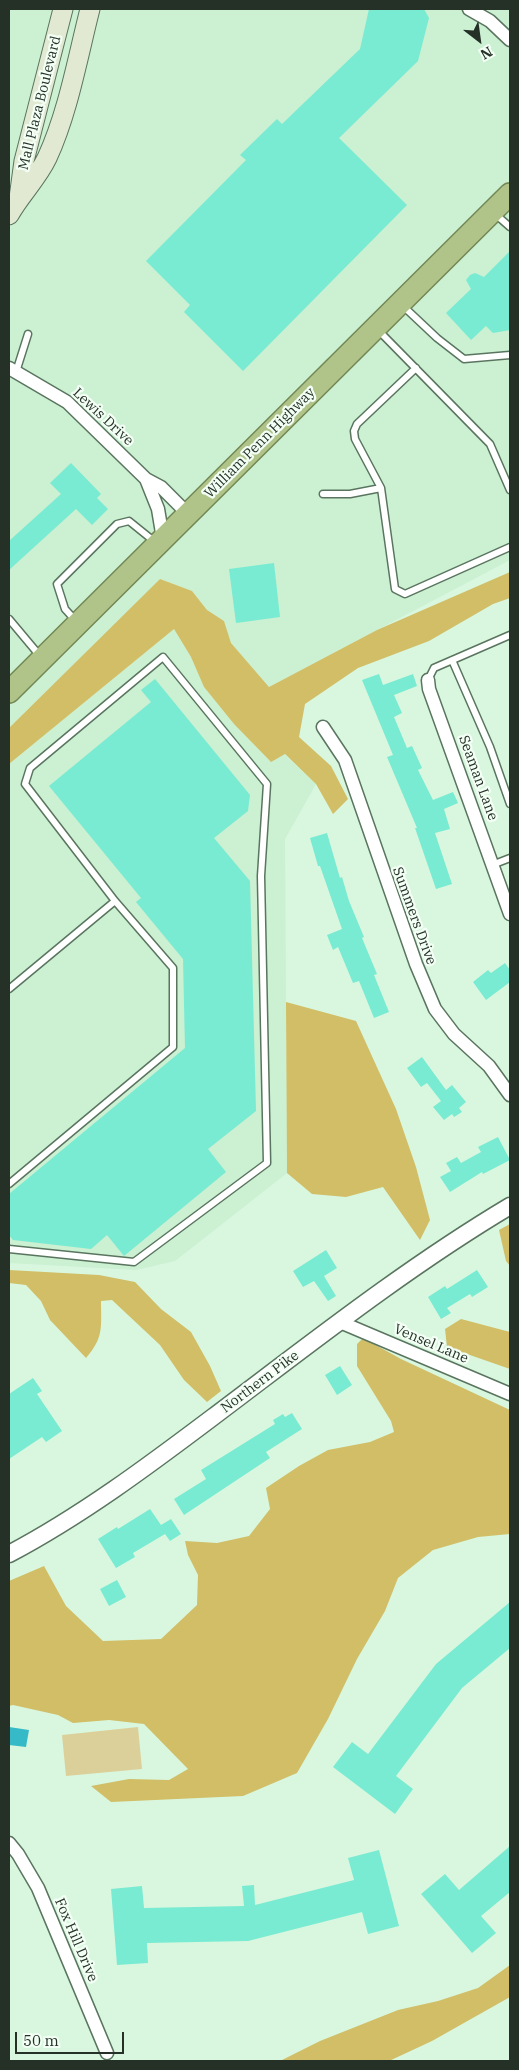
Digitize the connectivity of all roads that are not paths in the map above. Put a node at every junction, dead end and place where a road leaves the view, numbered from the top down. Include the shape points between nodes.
1 (63, 9) edge
2 (90, 9) edge
3 (469, 9) edge
4 (510, 40) edge
5 (510, 194) edge
6 (19, 198) junction
7 (492, 212) junction
8 (9, 216) edge
9 (510, 227) edge
10 (400, 304) junction
11 (376, 328) junction
12 (28, 334) dead end
13 (510, 355) edge
14 (416, 368) junction
15 (12, 370) edge
16 (146, 479) junction
17 (381, 488) junction
18 (510, 490) edge
19 (323, 494) dead end
20 (188, 514) junction
21 (160, 542) junction
22 (510, 547) edge
23 (9, 619) edge
24 (78, 623) junction
25 (510, 635) edge
26 (43, 658) junction
27 (452, 660) junction
28 (428, 680) joint
29 (9, 692) edge
30 (323, 727) dead end
31 (510, 804) edge
32 (510, 858) edge
33 (492, 865) junction
34 (116, 901) junction
35 (510, 914) edge
36 (9, 989) edge
37 (510, 1095) edge
38 (9, 1184) edge
39 (510, 1206) edge
40 (9, 1249) edge
41 (340, 1322) junction
42 (510, 1394) edge
43 (9, 1554) edge
44 (9, 1843) edge
45 (107, 2053) dead end

1 - 6 main road, Mall Plaza Boulevard via 24,161
2 - 6 main road, Mall Plaza Boulevard via 48,156
3 - 4 street via 490,21
5 - 7 highway, William Penn Highway
6 - 8 main road, Mall Plaza Boulevard
7 - 9 lane
7 - 10 highway, William Penn Highway
10 - 11 highway, William Penn Highway
10 - 13 lane via 464,359
11 - 14 lane
11 - 20 highway, William Penn Highway
12 - 15 lane
14 - 17 lane via 357,424 354,431 355,439
14 - 18 lane via 490,444
15 - 16 street, Lewis Drive via 67,402
16 - 20 street, Lewis Drive via 161,487
16 - 21 street, Lewis Drive via 158,509
17 - 19 lane
17 - 22 lane via 393,583 400,592 405,594
20 - 21 highway, William Penn Highway
21 - 24 highway, William Penn Highway
21 - 24 lane via 129,521 117,524 57,584 65,609
23 - 26 lane
24 - 26 highway, William Penn Highway
25 - 27 lane
26 - 29 highway, William Penn Highway
27 - 28 lane via 434,668
27 - 31 lane via 490,747
28 - 33 street, Seaman Lane
30 - 37 street, Summers Drive via 345,760 396,911 435,1009 454,1034 489,1066
32 - 33 lane
33 - 35 street, Seaman Lane
34 - 36 lane
34 - 38 lane via 173,968 173,1047
34 - 40 lane via 25,784 30,768 164,657 267,784 261,876 267,1163 134,1262
39 - 41 street, Northern Pike
41 - 42 street, Vensel Lane
41 - 43 street, Northern Pike via 159,1458 100,1499
44 - 45 street, Fox Hill Drive via 38,1888

